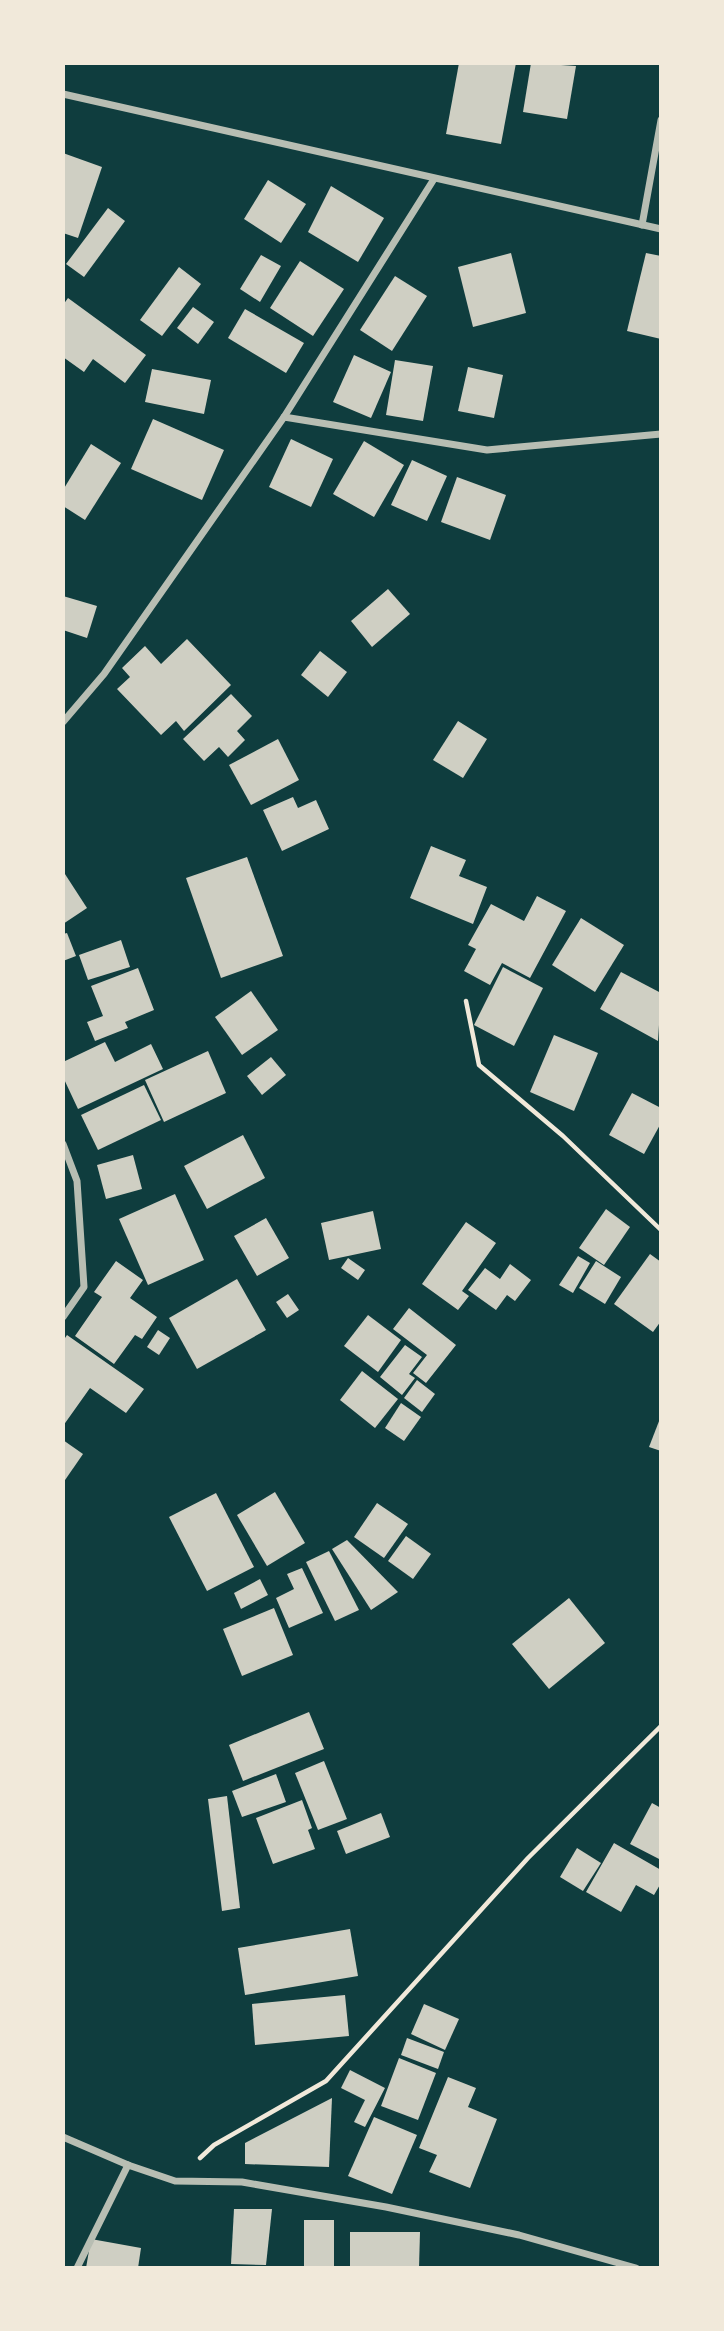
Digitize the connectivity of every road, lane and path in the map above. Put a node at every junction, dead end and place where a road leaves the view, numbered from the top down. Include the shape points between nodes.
1 (63, 94) edge
2 (661, 120) edge
3 (434, 179) junction
4 (642, 225) junction
5 (661, 229) edge
6 (284, 417) junction
7 (661, 434) edge
8 (63, 722) edge
9 (466, 1001) dead end
10 (63, 1144) edge
11 (661, 1230) edge
12 (63, 1317) edge
13 (661, 1726) edge
14 (63, 2137) edge
15 (128, 2165) junction
16 (175, 2181) junction
17 (77, 2268) edge
18 (636, 2268) edge

1 - 3 street
2 - 4 street
3 - 4 street
3 - 6 street
4 - 5 street
6 - 7 street via 486,450
6 - 8 street via 104,674
9 - 11 path via 479,1065 563,1136
10 - 12 street via 77,1181 84,1287
13 - 16 path via 528,1858 326,2081 214,2145
14 - 15 street
15 - 16 street
15 - 17 street
16 - 18 street via 242,2182 386,2207 519,2235

